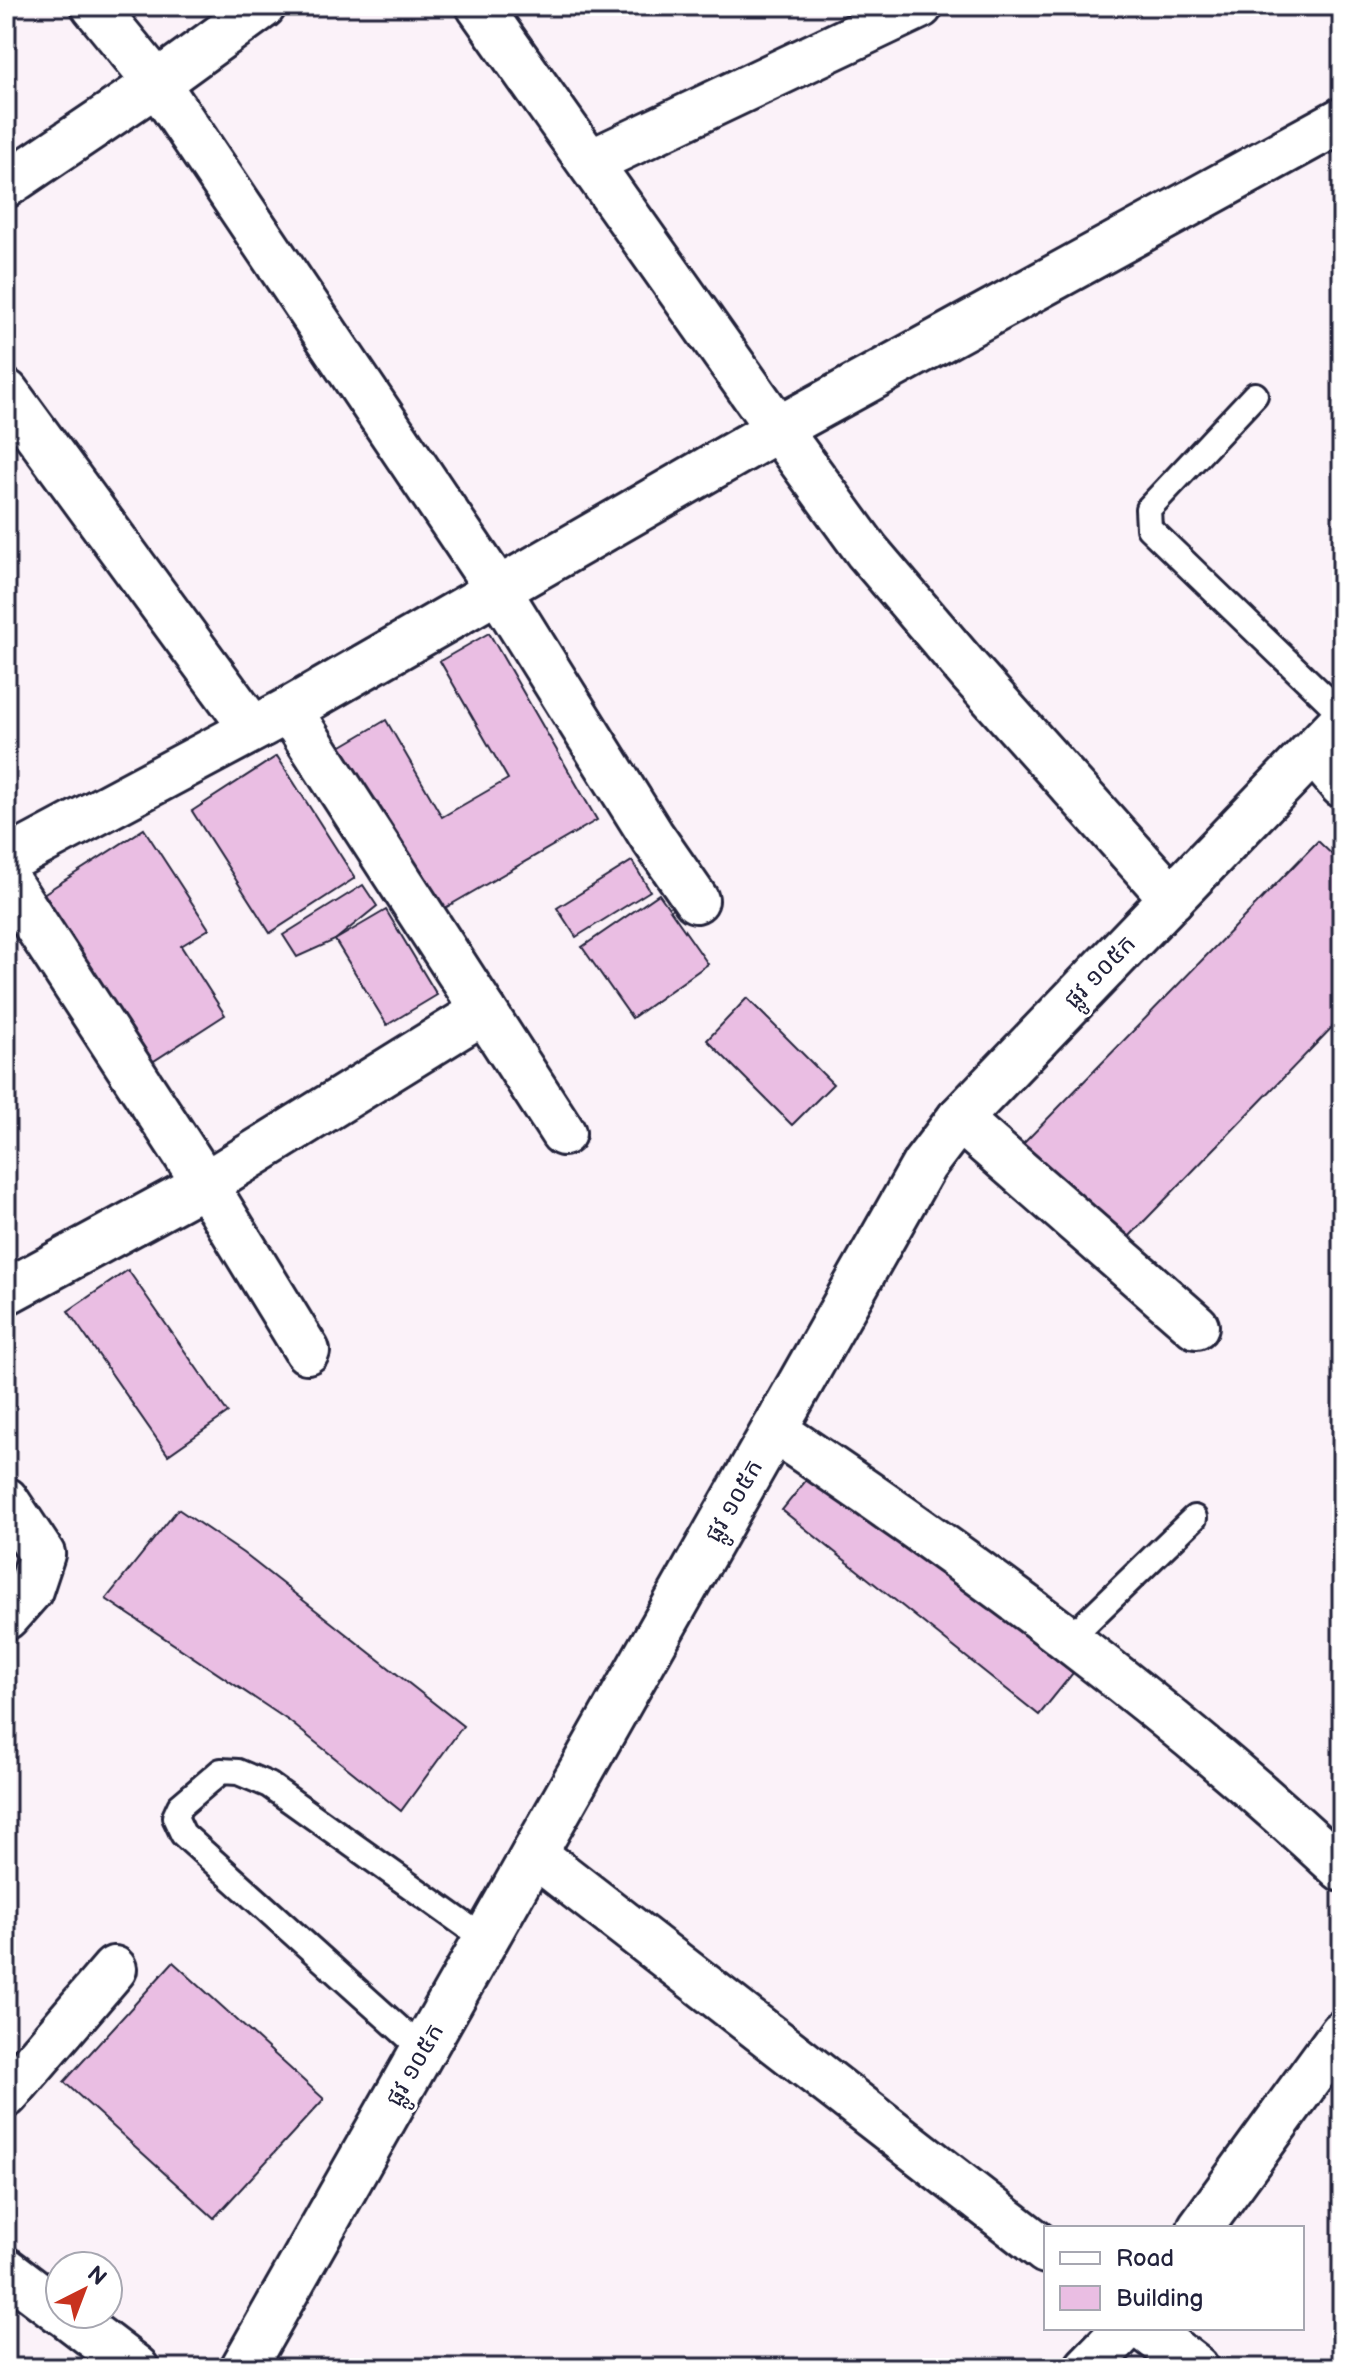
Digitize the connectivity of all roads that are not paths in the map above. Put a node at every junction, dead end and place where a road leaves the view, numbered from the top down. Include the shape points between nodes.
1 (94, 6) edge
2 (263, 6) edge
3 (479, 6) edge
4 (920, 6) edge
5 (157, 83) junction
6 (1342, 120) edge
7 (591, 162) junction
8 (6, 185) edge
9 (6, 392) edge
10 (1255, 395) dead end
11 (778, 429) junction
12 (498, 590) junction
13 (1342, 714) edge
14 (270, 719) junction
15 (1328, 736) edge
16 (1342, 785) edge
17 (6, 861) edge
18 (6, 879) edge
19 (1172, 898) junction
20 (696, 900) dead end
21 (484, 1011) junction
22 (959, 1119) junction
23 (563, 1133) dead end
24 (205, 1184) junction
25 (6, 1292) edge
26 (1196, 1326) dead end
27 (307, 1351) dead end
28 (774, 1430) junction
29 (6, 1500) edge
30 (1194, 1518) dead end
31 (6, 1617) edge
32 (1069, 1639) junction
33 (534, 1854) junction
34 (1342, 1869) edge
35 (486, 1940) junction
36 (114, 1969) dead end
37 (1342, 2033) edge
38 (423, 2050) junction
39 (6, 2095) edge
40 (1201, 2226) edge
41 (1044, 2249) edge
42 (6, 2270) edge
43 (44, 2298) edge
44 (86, 2330) edge
45 (1124, 2330) edge
46 (1147, 2330) edge
47 (136, 2368) edge
48 (243, 2368) edge
49 (1087, 2368) edge
50 (1196, 2368) edge

1 - 5 street
2 - 5 street
3 - 7 street
4 - 7 street
5 - 8 street
5 - 12 street
6 - 11 street
7 - 11 street
9 - 14 street
10 - 13 lane via 1148,509 1149,528
11 - 12 street
11 - 19 street via 877,563
12 - 14 street
12 - 20 street
14 - 17 street
14 - 21 street
15 - 16 street
15 - 19 street, ផ្លូវ ១០៥ក
18 - 24 street
19 - 22 street, ផ្លូវ ១០៥ក
21 - 23 street
21 - 24 street
22 - 26 street
22 - 28 street, ផ្លូវ ១០៥ក via 924,1165
24 - 25 street
24 - 27 street
28 - 32 street
28 - 33 street, ផ្លូវ ១០៥ក
29 - 31 street via 42,1554 30,1590
30 - 32 lane
32 - 34 street
33 - 35 street, ផ្លូវ ១០៥ក
33 - 41 street
35 - 38 street, ផ្លូវ ១០៥ក
35 - 38 lane via 269,1785 221,1771 180,1806 175,1817 183,1834
36 - 39 street
37 - 40 street
38 - 48 street, ផ្លូវ ១០៥ក
42 - 43 street
44 - 47 street
45 - 49 street
46 - 50 street

